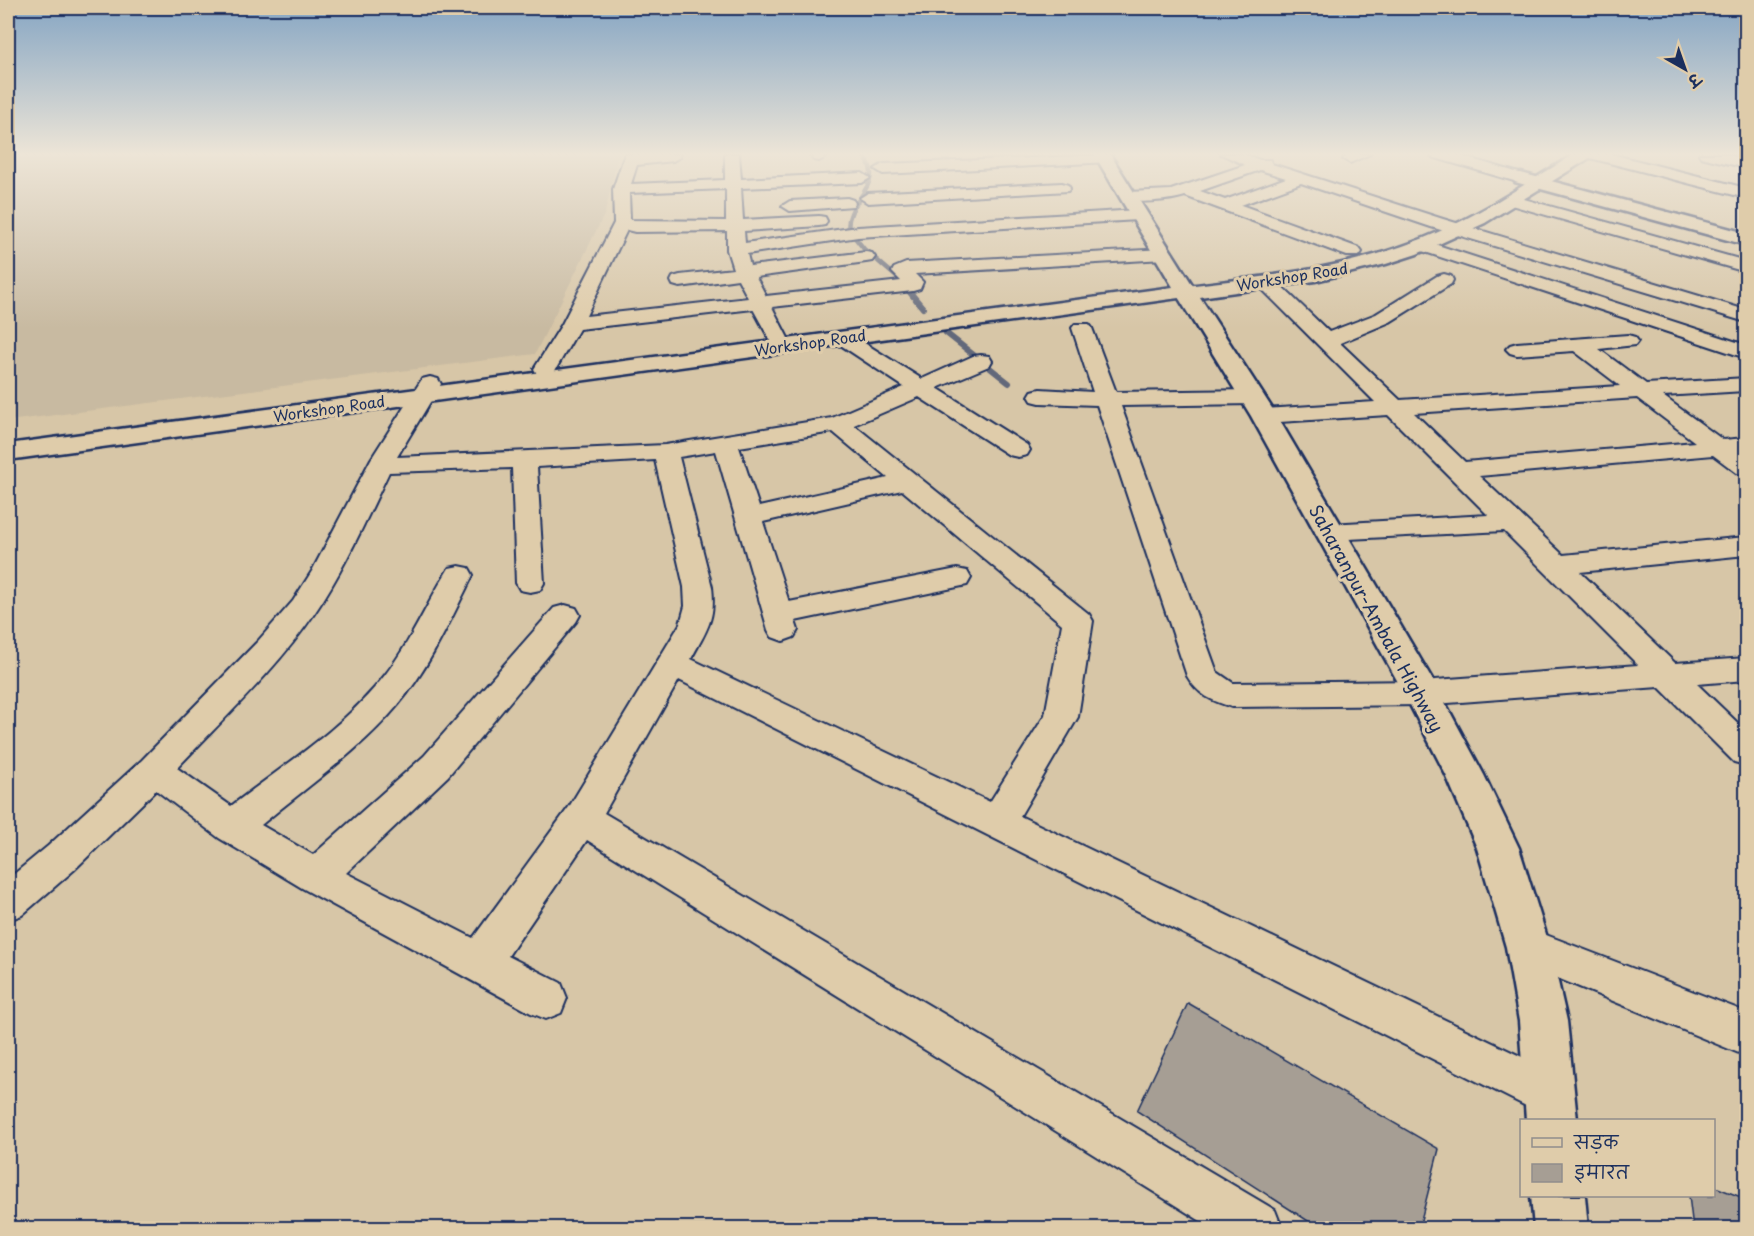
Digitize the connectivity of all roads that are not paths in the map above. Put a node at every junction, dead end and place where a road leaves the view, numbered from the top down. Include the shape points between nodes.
1 (626, 212) edge
2 (733, 212) edge
3 (747, 212) edge
4 (1080, 212) edge
5 (1136, 212) edge
6 (1244, 212) edge
7 (1403, 212) edge
8 (1462, 212) edge
9 (1489, 212) edge
10 (1551, 212) edge
11 (1644, 212) edge
12 (1138, 215) junction
13 (734, 217) junction
14 (1085, 218) junction
15 (1437, 223) junction
16 (629, 225) junction
17 (847, 228) junction
18 (1460, 228) junction
19 (1746, 239) edge
20 (699, 244) dead end
21 (1422, 245) junction
22 (736, 250) junction
23 (1353, 252) junction
24 (1164, 254) junction
25 (866, 256) dead end
26 (1114, 258) junction
27 (1746, 267) edge
28 (744, 272) junction
29 (1444, 280) dead end
30 (680, 281) dead end
31 (1266, 282) junction
32 (1183, 287) junction
33 (759, 302) junction
34 (1746, 316) edge
35 (572, 324) junction
36 (1082, 328) dead end
37 (778, 338) junction
38 (843, 338) junction
39 (1326, 341) junction
40 (1628, 341) dead end
41 (1578, 344) junction
42 (1517, 348) dead end
43 (1746, 352) edge
44 (981, 361) dead end
45 (545, 369) junction
46 (1745, 384) edge
47 (922, 388) junction
48 (427, 389) junction
49 (1641, 391) junction
50 (1040, 396) dead end
51 (1107, 399) junction
52 (1258, 406) junction
53 (1395, 408) junction
54 (838, 424) junction
55 (8, 441) edge
56 (726, 443) junction
57 (1746, 445) edge
58 (1718, 448) junction
59 (1018, 450) dead end
60 (8, 452) edge
61 (665, 452) junction
62 (524, 460) junction
63 (380, 465) junction
64 (1746, 468) edge
65 (1459, 470) junction
66 (907, 481) junction
67 (748, 516) junction
68 (1513, 522) junction
69 (1329, 532) junction
70 (1746, 546) edge
71 (1557, 565) junction
72 (459, 575) dead end
73 (957, 578) dead end
74 (530, 583) dead end
75 (565, 615) dead end
76 (672, 663) junction
77 (1746, 669) edge
78 (1670, 677) junction
79 (1422, 693) junction
80 (1746, 752) edge
81 (154, 770) junction
82 (582, 818) junction
83 (996, 824) junction
84 (232, 826) junction
85 (316, 876) junction
86 (8, 903) edge
87 (1528, 947) junction
88 (480, 963) junction
89 (546, 998) dead end
90 (1746, 1034) edge
91 (1550, 1107) edge
92 (1558, 1197) edge
93 (1257, 1228) edge
94 (1561, 1228) edge

1 - 16 street
2 - 13 street
3 - 13 street
4 - 14 street
5 - 12 main road, Saharanpur-Ambala Highway
6 - 23 street
7 - 15 street
8 - 15 main road, Workshop Road
9 - 18 main road, Workshop Road
10 - 27 street
11 - 19 main road
12 - 14 street
12 - 24 main road, Saharanpur-Ambala Highway
13 - 16 street
13 - 17 street
13 - 22 street
14 - 17 street
14 - 26 street
15 - 18 street
15 - 23 main road, Workshop Road
16 - 20 street
16 - 35 street
17 - 22 street
18 - 21 main road, Workshop Road
18 - 34 street
21 - 31 main road, Workshop Road via 1344,269
21 - 43 street
22 - 28 street
23 - 32 main road, Workshop Road
24 - 26 street
24 - 32 main road, Saharanpur-Ambala Highway
25 - 28 street
26 - 33 street via 903,270 914,282
28 - 30 street
28 - 33 street
29 - 39 street via 1383,318
31 - 32 main road, Workshop Road
31 - 39 street
32 - 37 main road, Workshop Road
32 - 38 main road, Workshop Road
32 - 52 main road, Saharanpur-Ambala Highway
33 - 35 street
33 - 37 street
35 - 45 street
36 - 51 street
37 - 45 main road, Workshop Road
38 - 47 street
38 - 48 main road, Workshop Road
39 - 53 street
40 - 41 street
41 - 42 street
41 - 49 street
44 - 47 street
45 - 48 main road, Workshop Road
46 - 49 street
47 - 54 street
47 - 59 street
48 - 55 main road, Workshop Road
48 - 60 main road, Workshop Road
48 - 63 street
49 - 53 street
49 - 58 street
50 - 51 street
51 - 52 street
51 - 79 street via 1209,685 1232,695
52 - 53 street
52 - 69 main road, Saharanpur-Ambala Highway
53 - 65 street
54 - 56 street
54 - 66 street
56 - 61 street
56 - 67 street
57 - 58 street
58 - 64 street
58 - 65 street
61 - 62 street
61 - 76 street via 700,606 695,624
62 - 63 street
62 - 74 street
63 - 81 street via 326,572 303,608 269,650
65 - 68 street
66 - 67 street
66 - 83 street via 1078,621 1061,717
67 - 73 street via 780,622
68 - 69 street
68 - 71 street
69 - 79 main road, Saharanpur-Ambala Highway
70 - 71 street
71 - 78 street
72 - 84 street via 414,659 386,697 331,747
75 - 85 street via 436,766
76 - 82 street
76 - 83 street
77 - 78 street
78 - 79 street
78 - 80 street
79 - 87 main road, Saharanpur-Ambala Highway via 1498,848
81 - 84 street
81 - 86 street
82 - 88 street
82 - 93 street
83 - 91 street
84 - 85 street
85 - 88 street
87 - 90 street
87 - 91 main road, Saharanpur-Ambala Highway via 1543,1021
88 - 89 street
92 - 94 main road

